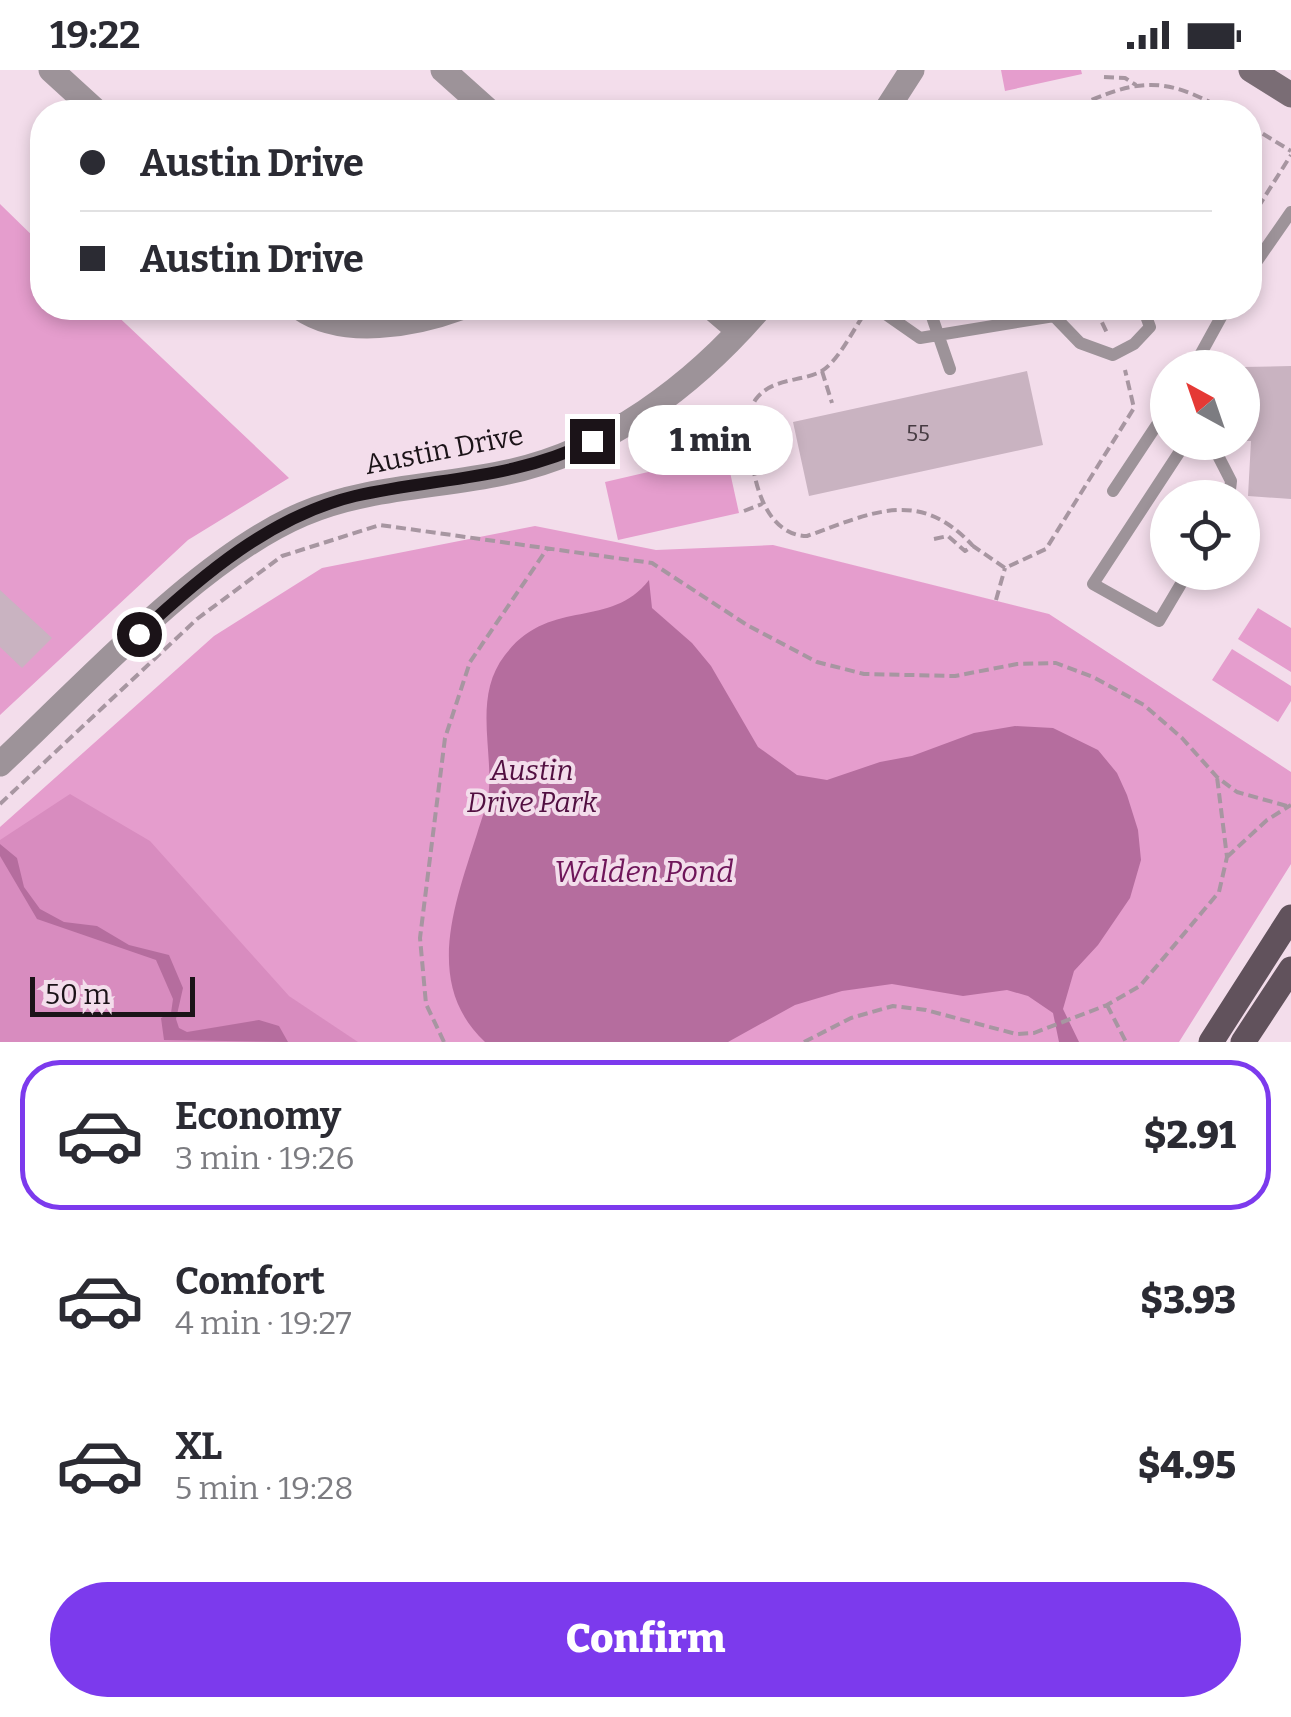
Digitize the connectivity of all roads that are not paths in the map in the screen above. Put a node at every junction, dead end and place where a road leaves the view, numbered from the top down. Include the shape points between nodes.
1 (50, 70) edge
2 (443, 70) edge
3 (912, 70) edge
4 (1251, 70) edge
5 (1291, 95) edge
6 (83, 100) edge
7 (477, 100) edge
8 (893, 100) edge
9 (1291, 212) edge
10 (1262, 254) edge
11 (323, 320) edge
12 (413, 320) edge
13 (726, 320) edge
14 (750, 320) edge
15 (894, 320) edge
16 (932, 320) edge
17 (1011, 320) edge
18 (1064, 320) edge
19 (1147, 320) edge
20 (1219, 320) edge
21 (740, 332) junction
22 (937, 336) junction
23 (1203, 350) edge
24 (950, 369) dead end
25 (1150, 435) edge
26 (1113, 491) dead end
27 (1150, 497) edge
28 (1178, 590) edge
29 (0, 764) edge
30 (1291, 917) edge
31 (1291, 969) edge
32 (1211, 1042) edge
33 (1243, 1042) edge

1 - 6 street
2 - 7 street
3 - 8 street
4 - 5 street
9 - 10 lane
11 - 12 street
13 - 21 street
14 - 21 street, Austin Drive
15 - 22 lane via 920,338
16 - 22 lane
17 - 22 lane
18 - 19 lane via 1080,343 1114,352 1134,344 1150,327
20 - 23 lane
21 - 29 street, Austin Drive via 684,384 567,454 506,473 356,496 302,514 250,544 186,591
22 - 24 lane
25 - 26 lane
27 - 28 lane via 1093,584 1159,622
30 - 32 main road
31 - 33 main road

